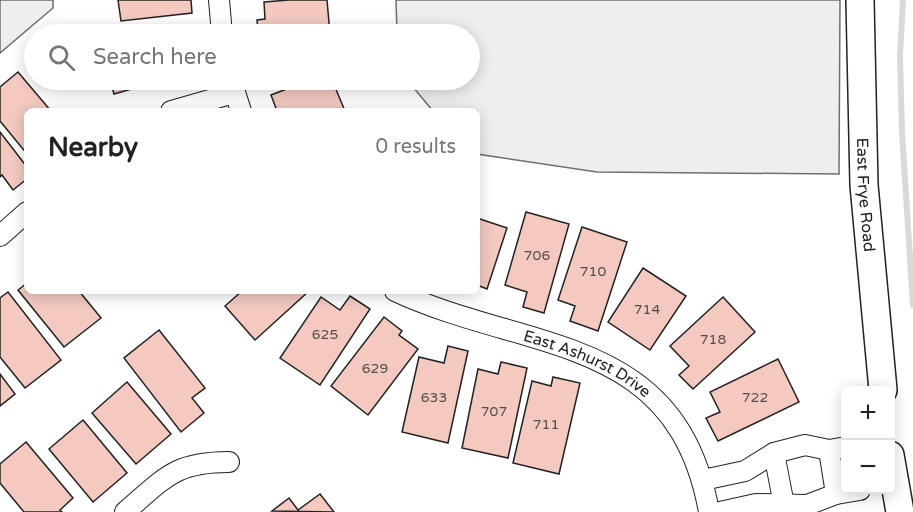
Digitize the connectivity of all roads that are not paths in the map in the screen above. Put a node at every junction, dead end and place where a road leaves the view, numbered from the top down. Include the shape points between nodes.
1 (219, 0) edge
2 (860, 0) edge
3 (221, 24) edge
4 (235, 94) edge
5 (182, 108) edge
6 (24, 215) edge
7 (0, 236) edge
8 (402, 294) edge
9 (883, 386) edge
10 (837, 448) edge
11 (774, 453) junction
12 (230, 462) dead end
13 (703, 480) junction
14 (895, 491) edge
15 (841, 493) edge
16 (836, 494) junction
17 (784, 505) junction
18 (125, 512) edge
19 (709, 512) edge
20 (720, 512) edge
21 (900, 512) edge

1 - 3 street
2 - 9 street, East Frye Road via 864,185
4 - 5 street
6 - 7 street
8 - 13 street, East Ashurst Drive via 428,306 570,348 610,365 640,384 669,412 688,441
10 - 11 street via 805,445
10 - 16 street
11 - 13 street via 746,471
11 - 17 street
12 - 18 street via 201,462 172,472
13 - 19 street, East Ashurst Drive
14 - 21 street
15 - 16 street
16 - 17 street via 807,505
17 - 20 street via 756,504

